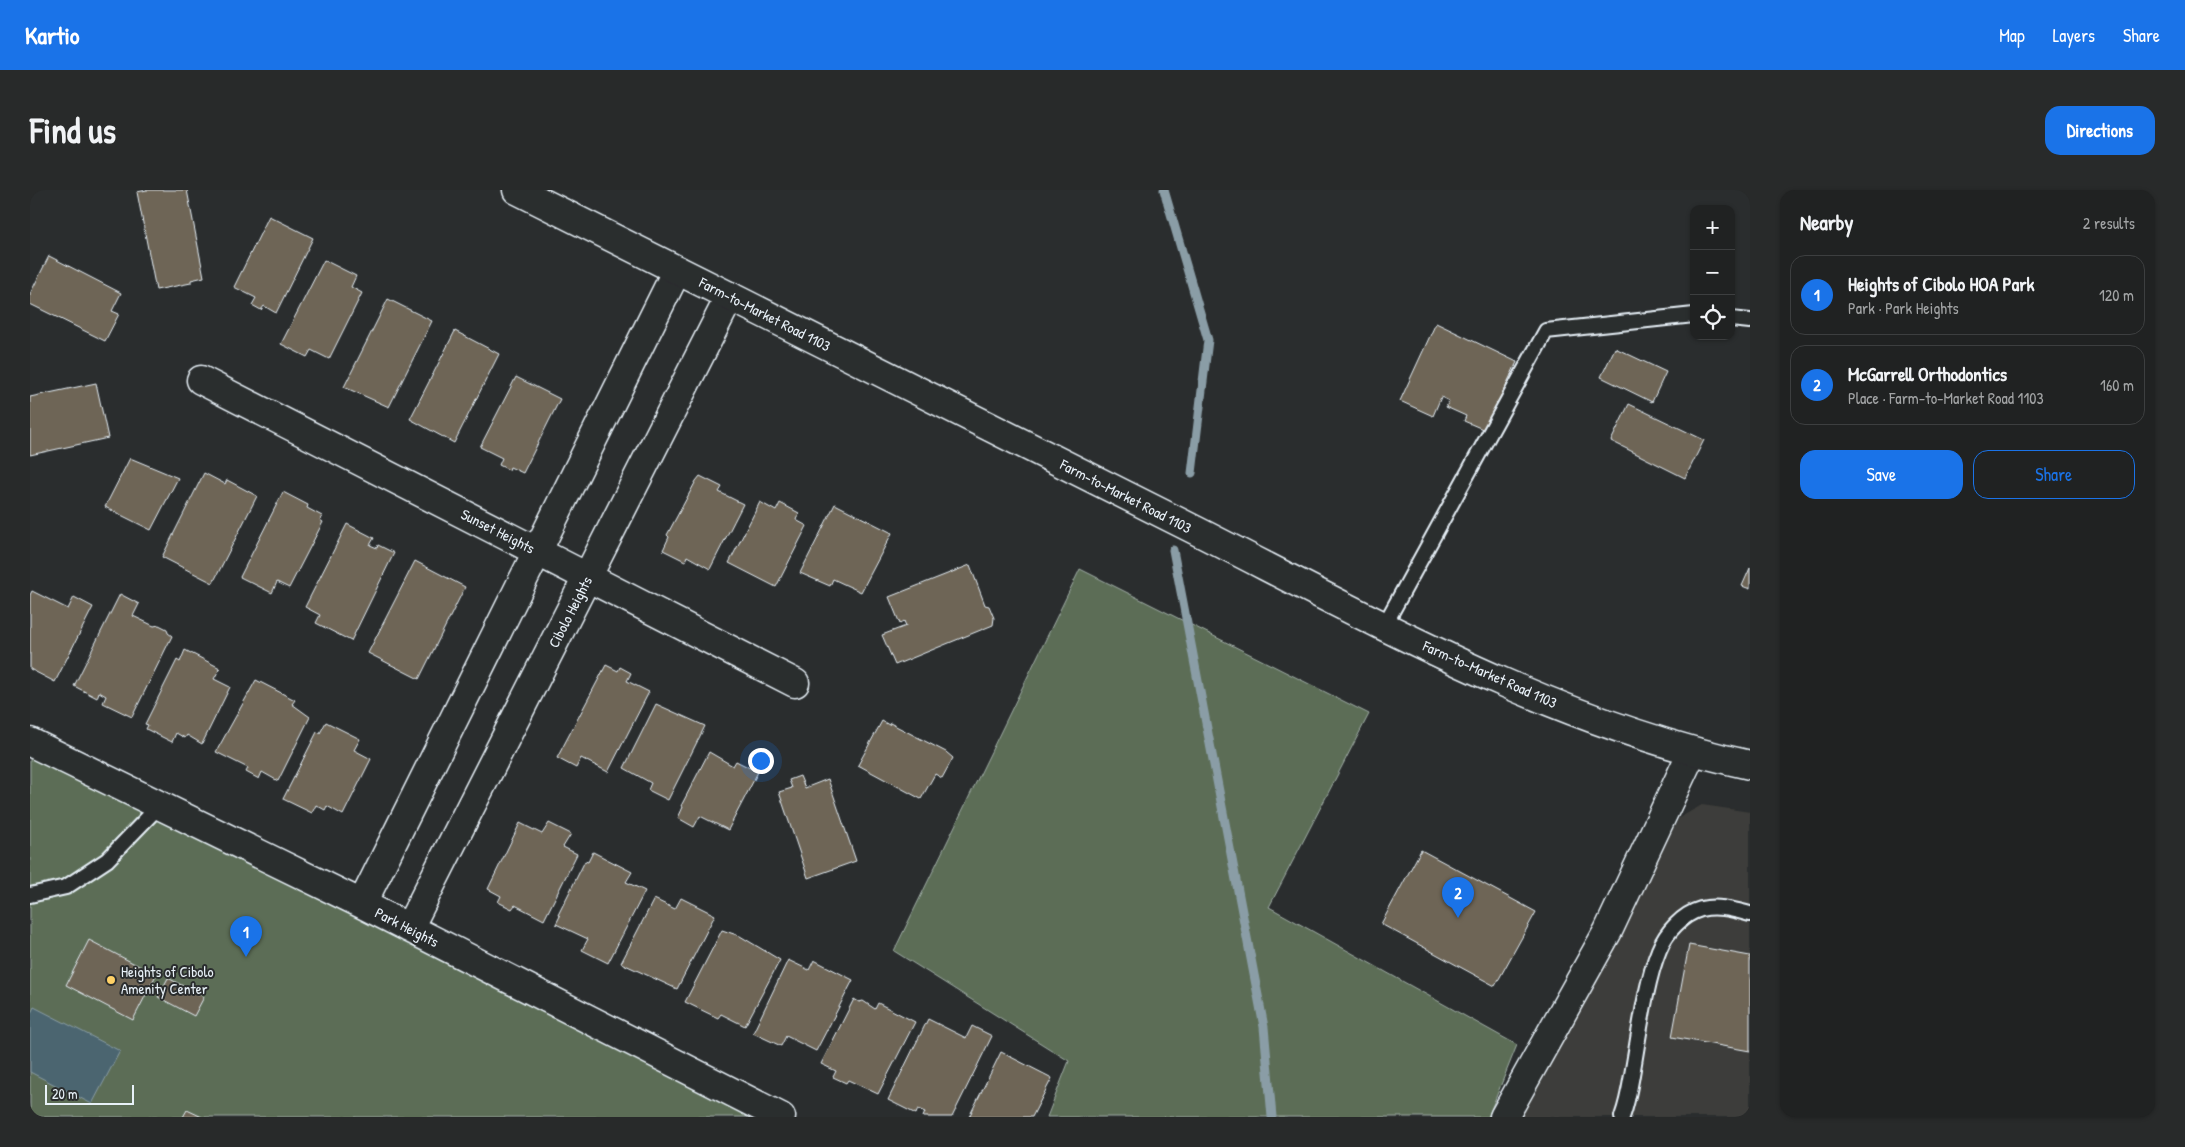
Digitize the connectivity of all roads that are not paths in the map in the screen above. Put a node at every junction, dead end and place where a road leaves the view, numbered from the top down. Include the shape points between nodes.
1 (517, 190) edge
2 (677, 270) junction
3 (730, 296) junction
4 (1690, 315) edge
5 (1735, 320) edge
6 (1750, 322) edge
7 (200, 380) dead end
8 (537, 550) junction
9 (588, 576) junction
10 (1384, 626) junction
11 (795, 683) dead end
12 (30, 742) edge
13 (1692, 752) junction
14 (1750, 765) edge
15 (159, 806) junction
16 (30, 895) edge
17 (362, 904) junction
18 (1750, 914) edge
19 (409, 928) junction
20 (769, 1114) edge
21 (1504, 1117) edge
22 (1622, 1117) edge

1 - 2 street, Farm-to-Market Road 1103
2 - 3 street, Farm-to-Market Road 1103
2 - 8 street
3 - 9 street, Cibolo Heights
3 - 10 street, Farm-to-Market Road 1103
4 - 10 lane via 1546,331
5 - 6 lane
7 - 8 street, Sunset Heights
8 - 9 street, Sunset Heights
8 - 17 street
9 - 11 street, Sunset Heights
9 - 19 street, Cibolo Heights
10 - 13 street, Farm-to-Market Road 1103 via 1587,717
12 - 15 street, Park Heights
13 - 14 street, Farm-to-Market Road 1103
13 - 21 street via 1608,931
15 - 16 lane via 106,860 66,887
15 - 17 street, Park Heights
17 - 19 street, Park Heights
18 - 22 lane via 1719,906 1701,909 1686,915 1670,931 1659,949 1650,980 1630,1097
19 - 20 street, Park Heights

